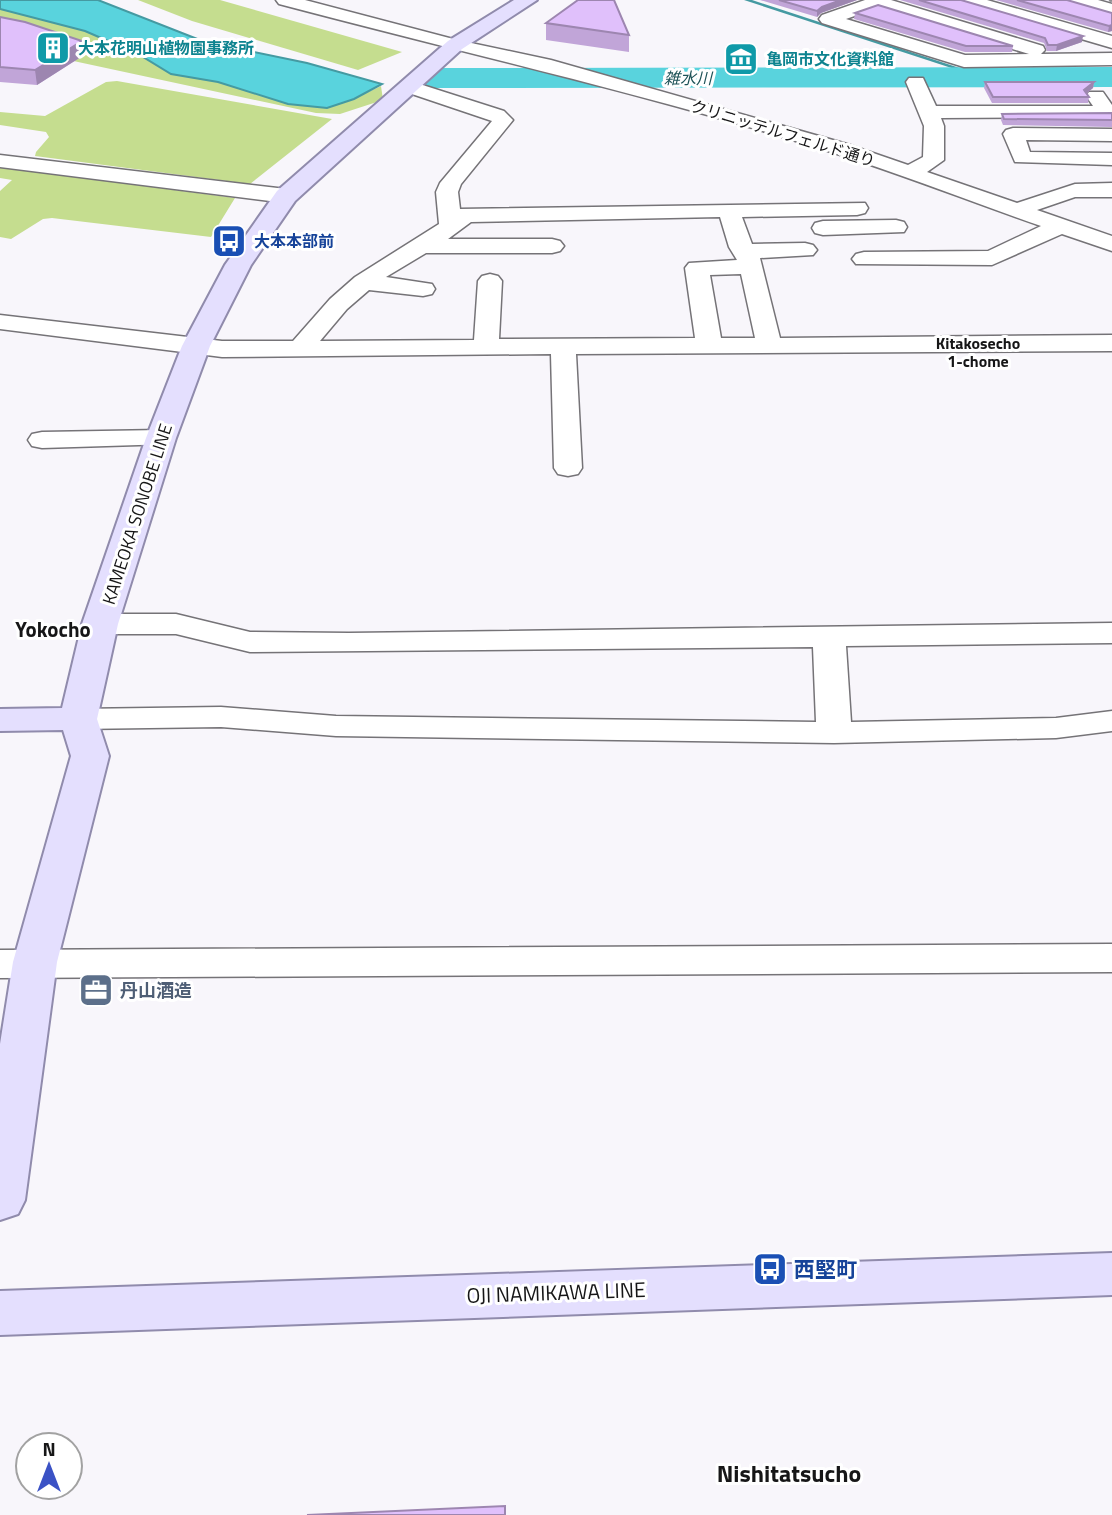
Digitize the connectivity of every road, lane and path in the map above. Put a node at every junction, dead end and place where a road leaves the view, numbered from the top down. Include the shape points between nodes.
1 (285, 0) edge
2 (527, 0) edge
3 (968, 0) edge
4 (1078, 0) edge
5 (879, 1) edge
6 (1112, 9) edge
7 (1112, 42) edge
8 (454, 45) junction
9 (1112, 59) edge
10 (1054, 60) junction
11 (410, 87) junction
12 (1108, 91) edge
13 (1112, 135) edge
14 (1112, 159) edge
15 (0, 161) edge
16 (910, 173) junction
17 (1112, 190) edge
18 (609, 191) dead end
19 (286, 196) junction
20 (857, 208) dead end
21 (1019, 210) junction
22 (659, 212) junction
23 (1062, 225) junction
24 (896, 227) dead end
25 (451, 228) junction
26 (741, 239) junction
27 (1112, 244) edge
28 (421, 246) junction
29 (552, 246) dead end
30 (805, 250) dead end
31 (864, 259) dead end
32 (490, 281) dead end
33 (363, 282) junction
34 (423, 289) dead end
35 (0, 323) edge
36 (1112, 343) edge
37 (769, 344) junction
38 (709, 345) junction
39 (196, 346) junction
40 (563, 346) junction
41 (486, 347) junction
42 (301, 348) junction
43 (161, 438) junction
44 (42, 440) dead end
45 (568, 468) dead end
46 (100, 624) junction
47 (1112, 633) edge
48 (830, 636) junction
49 (78, 719) junction
50 (0, 720) edge
51 (1109, 726) edge
52 (834, 733) junction
53 (1112, 958) edge
54 (18, 963) edge
55 (0, 1200) edge
56 (1112, 1274) edge
57 (0, 1313) edge

1 - 8 street, クリニッテルフェルド通り
2 - 8 main road, KAMEOKA SONOBE LINE
3 - 7 street
4 - 6 street
5 - 10 street via 1040,51
5 - 10 street via 828,19 964,61
8 - 11 main road, KAMEOKA SONOBE LINE
8 - 16 street, クリニッテルフェルド通り via 544,64 711,110
9 - 10 street
11 - 19 main road, KAMEOKA SONOBE LINE
11 - 25 street via 503,120 451,183 447,192
12 - 16 street via 1107,112 922,97 934,126 933,160
13 - 14 street via 1013,134 1022,158
15 - 19 street
16 - 21 street, クリニッテルフェルド通り
17 - 21 street via 1065,191
18 - 22 street via 661,190
19 - 39 main road, KAMEOKA SONOBE LINE via 238,265
20 - 26 street
21 - 23 street, クリニッテルフェルド通り
22 - 25 street via 466,215
22 - 26 street
23 - 27 street, クリニッテルフェルド通り
23 - 31 street via 992,258
24 - 26 street
25 - 28 street
26 - 30 street
26 - 37 street
26 - 38 street via 697,268
28 - 29 street
28 - 33 street
32 - 41 street
33 - 34 street
33 - 42 street
35 - 39 street
36 - 37 street
37 - 38 street
38 - 40 street
39 - 42 street
39 - 43 main road, KAMEOKA SONOBE LINE
40 - 41 street
40 - 45 street
41 - 42 street
43 - 44 street
43 - 46 main road, KAMEOKA SONOBE LINE
46 - 48 street via 176,624 250,642
46 - 49 main road, KAMEOKA SONOBE LINE
47 - 48 street
48 - 52 street
49 - 50 main road
49 - 52 street via 221,718 336,726
49 - 54 main road, KAMEOKA SONOBE LINE via 89,756
51 - 52 street
53 - 54 street
54 - 55 main road, KAMEOKA SONOBE LINE
56 - 57 main road, OJI NAMIKAWA LINE

